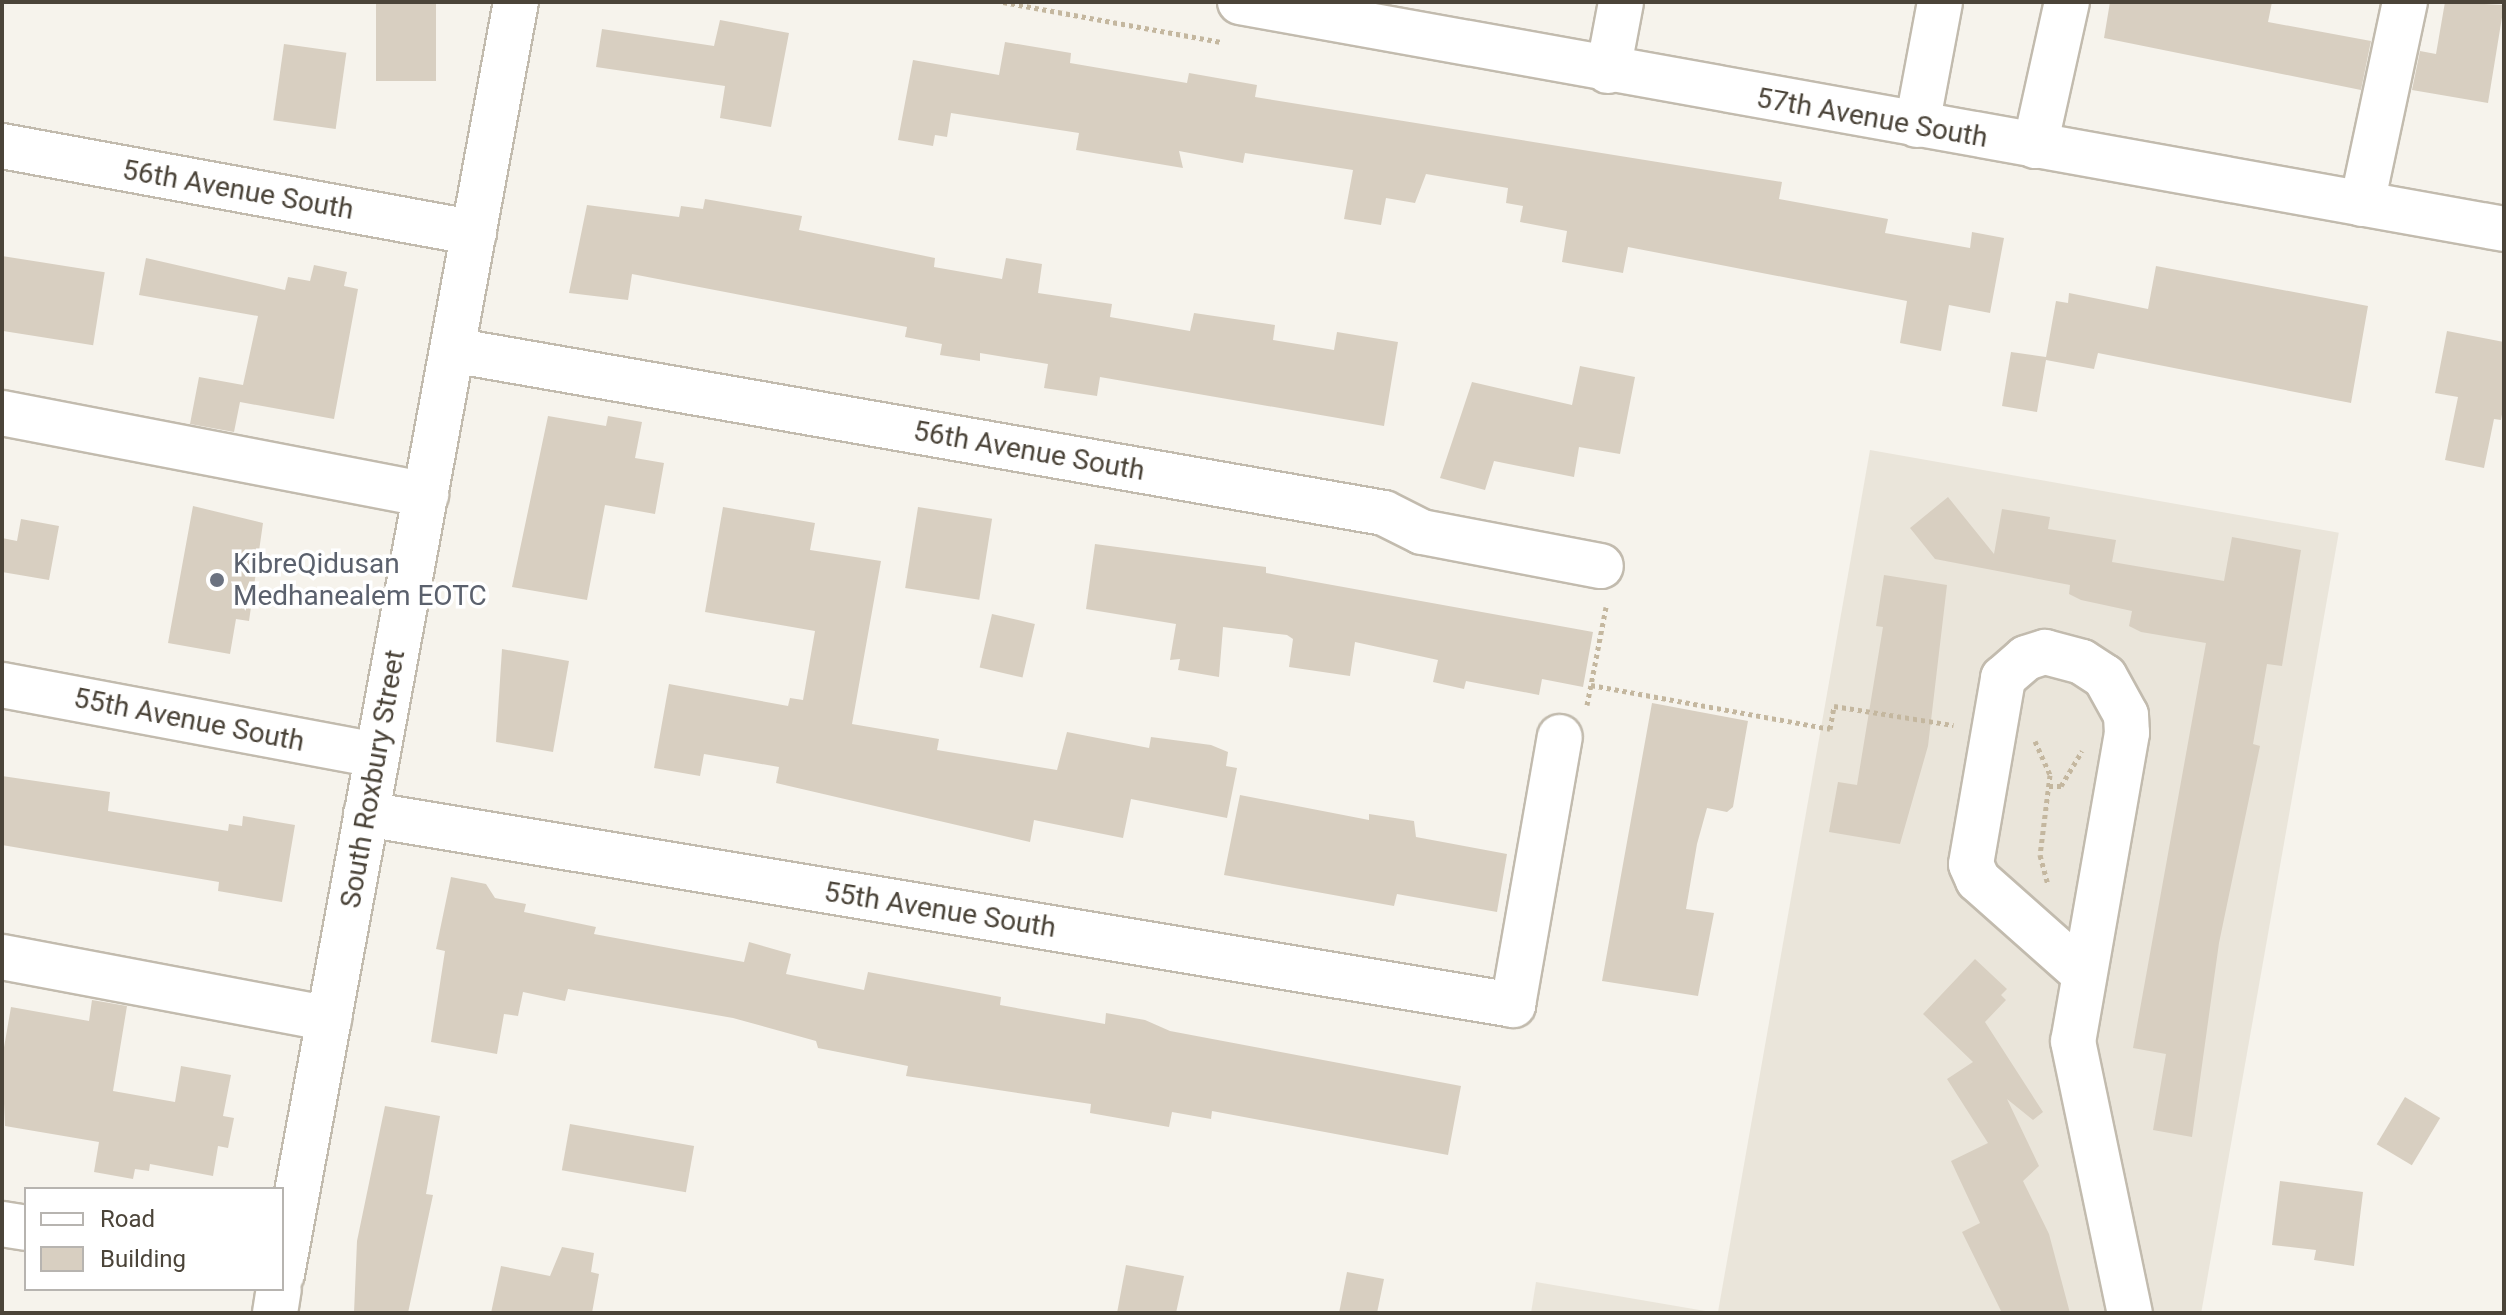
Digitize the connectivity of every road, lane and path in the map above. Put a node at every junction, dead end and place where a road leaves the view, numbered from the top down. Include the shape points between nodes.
1 (516, 2) edge
2 (1240, 2) edge
3 (1621, 2) edge
4 (1940, 2) edge
5 (2067, 2) edge
6 (2405, 2) edge
7 (1608, 71) junction
8 (1917, 125) junction
9 (2, 146) edge
10 (2035, 146) junction
11 (2362, 204) junction
12 (2504, 229) edge
13 (474, 233) junction
14 (452, 350) junction
15 (2, 413) edge
16 (426, 495) junction
17 (1601, 566) joint
18 (2, 685) edge
19 (2010, 734) junction
20 (1560, 737) dead end
21 (376, 755) junction
22 (366, 814) junction
23 (2053, 895) dead end
24 (2, 957) edge
25 (2084, 974) junction
26 (329, 1019) junction
27 (2, 1224) edge
28 (24, 1228) edge
29 (284, 1263) edge
30 (279, 1291) edge
31 (275, 1313) edge
32 (1725, 1313) edge
33 (1740, 1313) edge
34 (2130, 1313) edge

1 - 13 street, South Roxbury Street
2 - 7 street, 57th Avenue South
3 - 7 street
4 - 8 street
5 - 10 street
6 - 11 street
7 - 8 street, 57th Avenue South
8 - 10 street, 57th Avenue South
9 - 13 street, 56th Avenue South
10 - 11 street, 57th Avenue South
11 - 12 street, 57th Avenue South
13 - 14 street, South Roxbury Street
14 - 16 street, South Roxbury Street
14 - 17 street, 56th Avenue South via 1384,513 1422,532
15 - 16 street
16 - 21 street, South Roxbury Street
17 - 19 path via 1614,569 1591,685 1830,729 1834,706
18 - 21 street, 55th Avenue South
19 - 23 path via 2041,744 2050,775 2040,855
19 - 25 street via 1971,864 1978,880
19 - 25 street via 2003,678 2026,658 2045,652 2086,663 2105,677 2126,715
20 - 22 street, 55th Avenue South via 1513,1005
21 - 22 street, South Roxbury Street
22 - 26 street, South Roxbury Street
24 - 26 street
25 - 34 street via 2075,1063
26 - 29 street, South Roxbury Street
27 - 28 street
30 - 31 street
32 - 33 path

